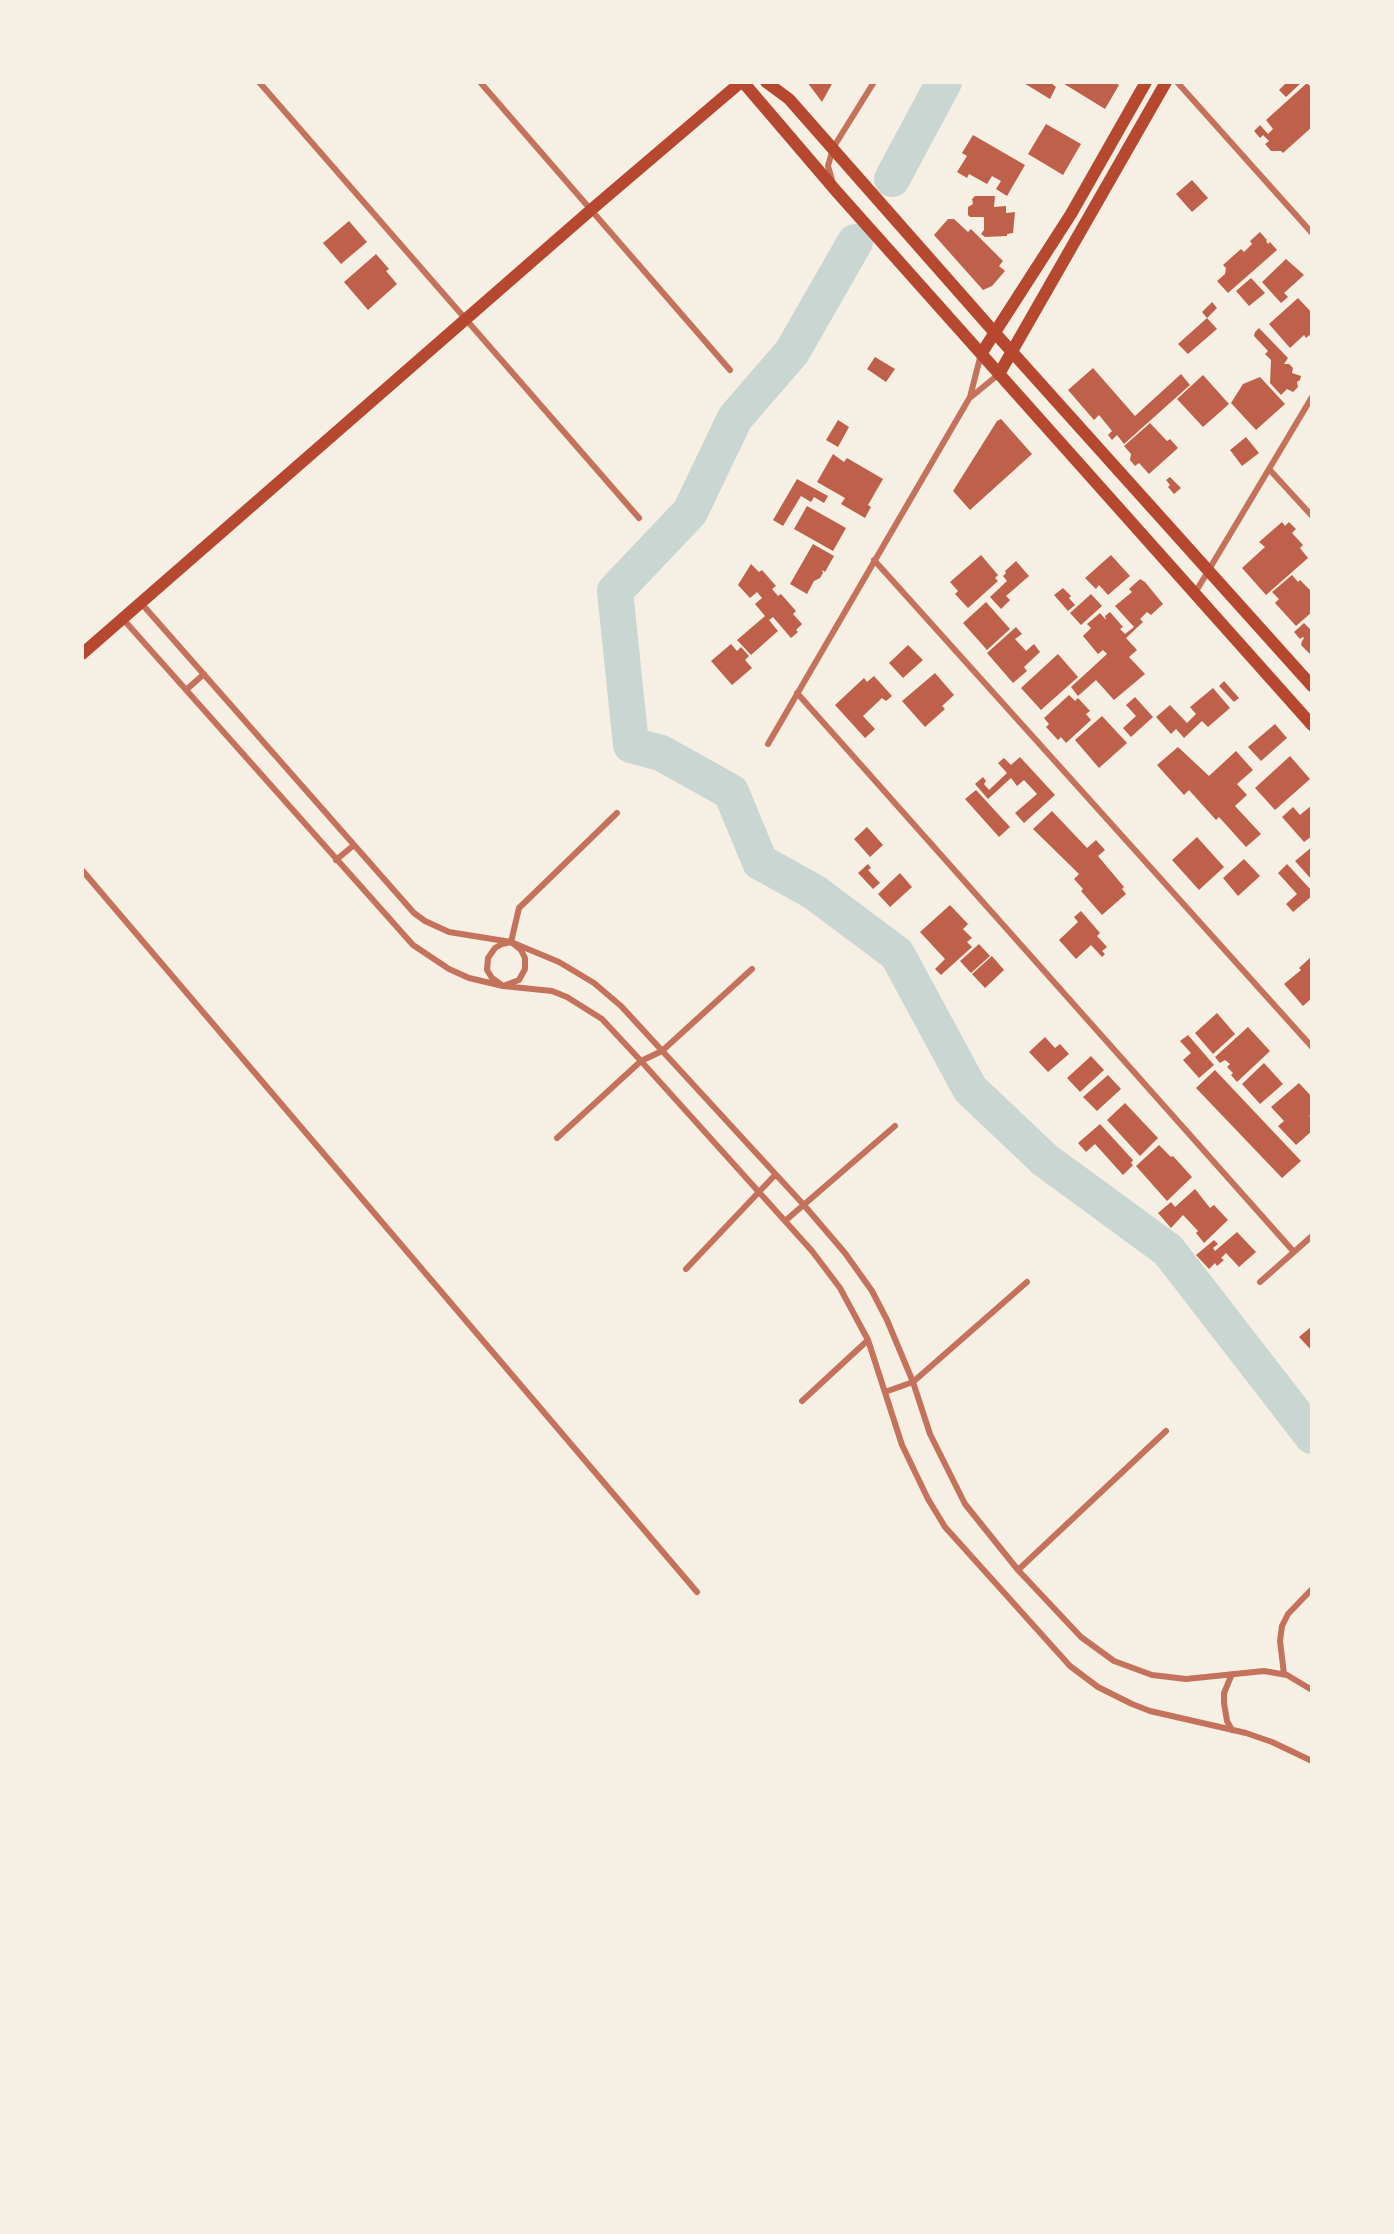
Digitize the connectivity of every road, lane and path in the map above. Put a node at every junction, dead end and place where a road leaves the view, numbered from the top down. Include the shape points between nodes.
1 (259, 82) edge
2 (480, 82) edge
3 (742, 82) edge
4 (766, 82) edge
5 (874, 82) edge
6 (1146, 82) edge
7 (1166, 82) edge
8 (1177, 82) edge
9 (833, 148) junction
10 (837, 192) junction
11 (592, 209) junction
12 (1311, 233) edge
13 (466, 319) junction
14 (995, 333) junction
15 (1012, 351) junction
16 (981, 354) junction
17 (730, 370) dead end
18 (999, 374) junction
19 (1311, 397) edge
20 (970, 398) junction
21 (1269, 469) junction
22 (1311, 516) edge
23 (639, 518) dead end
24 (874, 560) junction
25 (1209, 571) junction
26 (1195, 594) junction
27 (141, 603) junction
28 (123, 619) junction
29 (82, 654) edge
30 (204, 674) junction
31 (1311, 686) edge
32 (186, 690) junction
33 (797, 693) junction
34 (1311, 725) edge
35 (768, 744) dead end
36 (616, 813) dead end
37 (354, 845) junction
38 (336, 860) junction
39 (82, 870) edge
40 (510, 942) junction
41 (752, 969) dead end
42 (504, 986) junction
43 (1311, 1047) edge
44 (662, 1051) junction
45 (641, 1061) junction
46 (895, 1126) dead end
47 (556, 1138) dead end
48 (775, 1175) junction
49 (758, 1191) junction
50 (803, 1204) junction
51 (784, 1221) junction
52 (1311, 1236) edge
53 (1294, 1252) junction
54 (686, 1269) dead end
55 (1027, 1282) dead end
56 (1260, 1282) dead end
57 (868, 1340) junction
58 (913, 1382) junction
59 (885, 1392) junction
60 (802, 1401) dead end
61 (1166, 1431) dead end
62 (1018, 1570) junction
63 (1311, 1589) edge
64 (697, 1592) dead end
65 (1232, 1674) junction
66 (1284, 1674) junction
67 (1311, 1690) edge
68 (1232, 1730) junction
69 (1311, 1761) edge

1 - 13 street
2 - 11 street
3 - 10 main road
3 - 11 main road
4 - 9 main road via 789,99
5 - 9 street
6 - 14 main road via 1071,214
7 - 15 main road
8 - 12 street
9 - 10 street via 828,166
9 - 14 main road
10 - 16 main road
11 - 13 main road
11 - 17 street
13 - 23 street
13 - 27 main road
14 - 15 main road
14 - 16 main road
15 - 18 main road
15 - 25 main road
16 - 18 main road
16 - 20 street
18 - 20 street
18 - 26 main road
19 - 21 street
20 - 24 street
21 - 22 street
21 - 25 street
24 - 33 street
24 - 43 street
25 - 26 street
25 - 31 main road
26 - 34 main road
27 - 28 main road
27 - 30 street
28 - 29 main road
28 - 32 street
30 - 32 street
30 - 37 street
32 - 38 street
33 - 35 street
33 - 53 street
36 - 40 street via 519,908
37 - 38 street
37 - 40 street via 425,921 461,935
38 - 42 street via 429,957 469,978
39 - 64 street
40 - 42 street via 525,957 525,969 519,980
40 - 42 street via 495,948 488,958 487,970
40 - 44 street via 559,962 594,982
41 - 44 street
42 - 45 street via 552,991 567,997 602,1019
44 - 45 street
44 - 48 street
45 - 47 street
45 - 49 street
46 - 50 street
48 - 49 street
48 - 50 street
49 - 51 street
49 - 54 street
50 - 51 street
50 - 58 street via 872,1291
51 - 57 street via 840,1288
52 - 53 street
53 - 56 street
55 - 58 street
57 - 59 street
57 - 60 street
58 - 59 street
58 - 62 street via 930,1434 965,1504
59 - 68 street via 913,1471 945,1527 1071,1666 1098,1687 1132,1704
61 - 62 street
62 - 65 street via 1082,1637 1114,1661 1169,1678
63 - 66 street via 1281,1626
65 - 66 street
65 - 68 street via 1224,1694
66 - 67 street
68 - 69 street via 1272,1742

